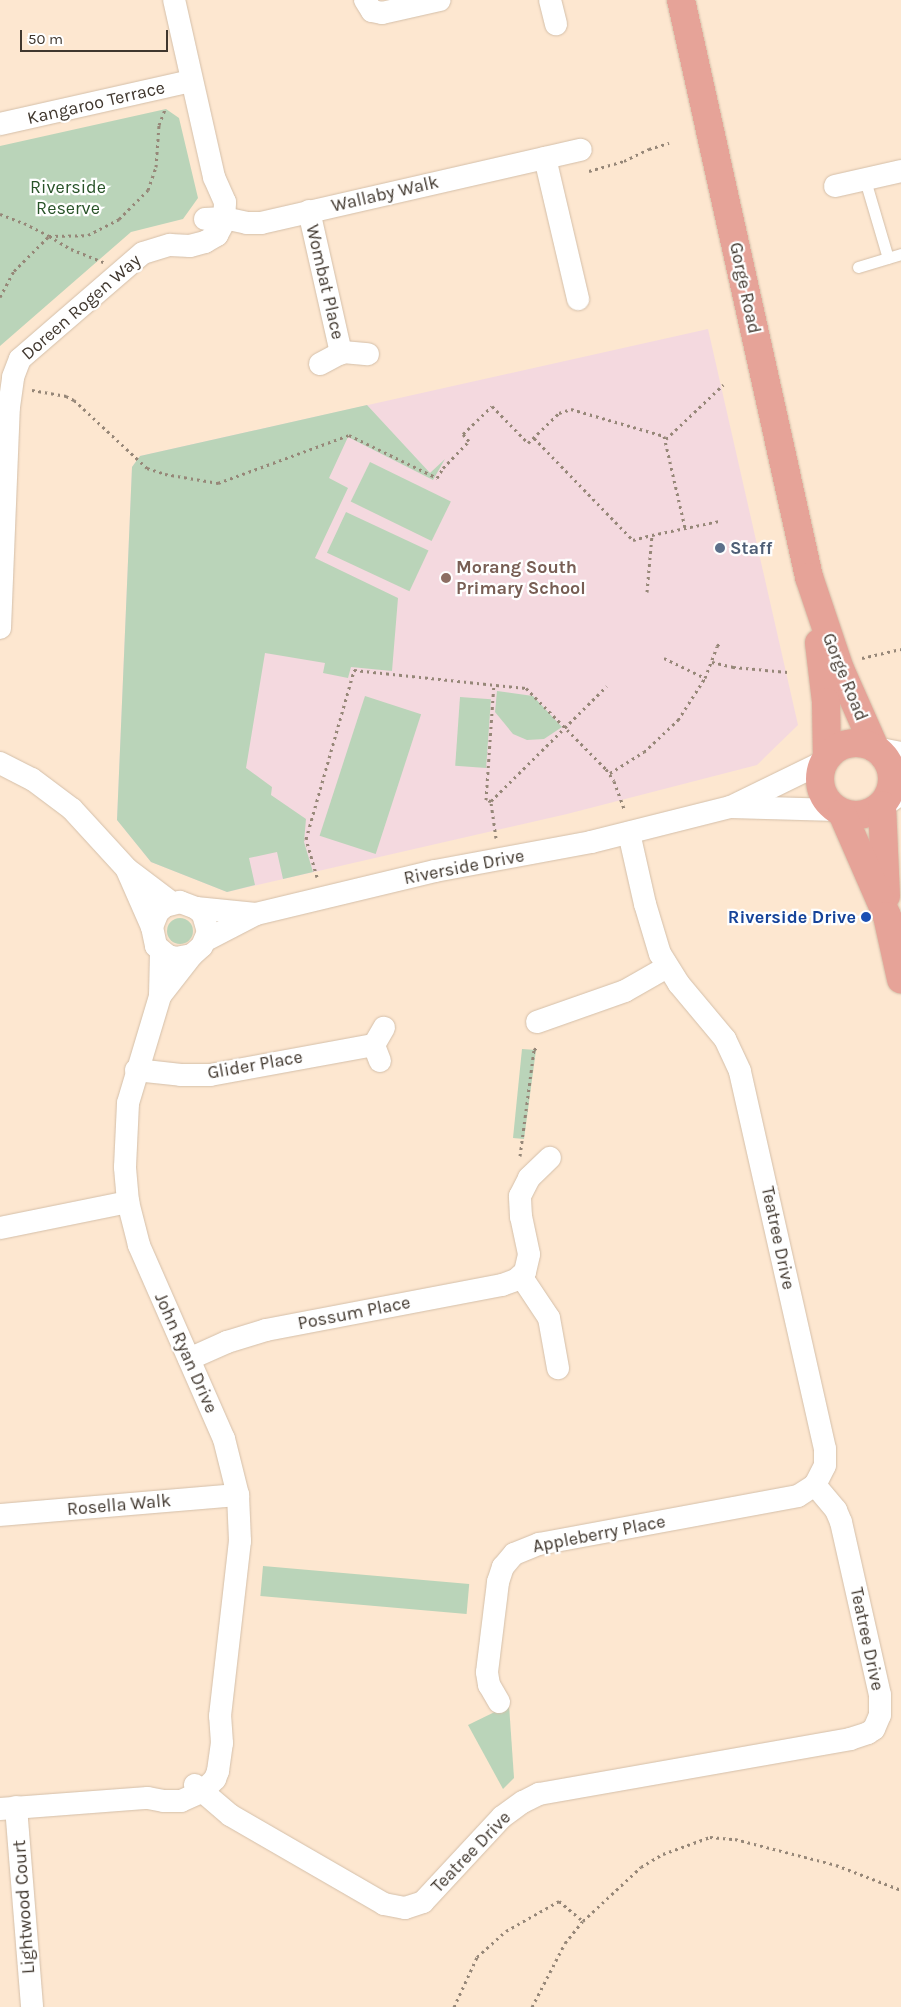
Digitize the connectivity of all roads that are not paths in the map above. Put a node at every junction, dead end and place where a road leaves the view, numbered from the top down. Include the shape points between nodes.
1 (174, 0) edge
2 (365, 0) edge
3 (440, 0) edge
4 (550, 0) edge
5 (681, 0) edge
6 (556, 24) dead end
7 (191, 81) junction
8 (0, 124) edge
9 (581, 150) dead end
10 (545, 158) junction
11 (901, 172) edge
12 (865, 180) junction
13 (835, 186) dead end
14 (309, 211) junction
15 (215, 219) junction
16 (901, 254) edge
17 (888, 258) junction
18 (858, 267) dead end
19 (578, 299) dead end
20 (342, 353) junction
21 (368, 354) dead end
22 (320, 364) dead end
23 (5, 407) edge
24 (809, 577) junction
25 (1, 584) edge
26 (0, 628) edge
27 (886, 752) edge
28 (825, 760) junction
29 (0, 763) edge
30 (889, 799) edge
31 (730, 807) junction
32 (839, 812) junction
33 (629, 833) junction
34 (127, 869) junction
35 (172, 903) junction
36 (196, 908) junction
37 (256, 914) junction
38 (887, 916) junction
39 (152, 927) junction
40 (199, 948) junction
41 (160, 951) junction
42 (667, 967) junction
43 (901, 979) edge
44 (160, 996) junction
45 (537, 1022) dead end
46 (379, 1045) dead end
47 (136, 1070) junction
48 (550, 1158) dead end
49 (128, 1202) junction
50 (0, 1228) edge
51 (521, 1276) junction
52 (189, 1359) junction
53 (558, 1368) dead end
54 (815, 1485) junction
55 (238, 1495) junction
56 (0, 1515) edge
57 (486, 1692) dead end
58 (199, 1788) junction
59 (8, 1808) edge
60 (32, 2007) edge

1 - 7 street
2 - 3 street via 372,11 382,13
4 - 6 street
5 - 24 main road, Gorge Road
7 - 8 street, Kangaroo Terrace
7 - 15 street via 214,177 224,199
9 - 10 street, Wallaby Walk
10 - 14 street, Wallaby Walk
10 - 19 street
11 - 12 street
12 - 13 street
12 - 17 lane
14 - 15 street, Wallaby Walk via 256,223
14 - 20 street, Wombat Place
15 - 23 street, Doreen Rogen Way via 219,232 209,240 190,246 170,245 149,250 140,256 20,359
16 - 17 lane
17 - 18 lane
20 - 21 street
20 - 22 street
23 - 25 street, Doreen Rogen Way
24 - 27 main road, Gorge Road via 840,669
24 - 28 main road, Gorge Road via 826,702
25 - 26 street, Doreen Rogen Way
27 - 28 main road via 866,744 850,744 835,749
27 - 30 main road via 892,776
28 - 31 street, Riverside Drive
28 - 32 main road via 820,772 823,794
29 - 34 street via 32,779 72,809
30 - 32 main road via 868,814 859,816
30 - 38 main road
31 - 32 street, Riverside Drive
31 - 33 street, Riverside Drive
32 - 38 main road
33 - 37 street, Riverside Drive via 435,870
33 - 42 street, Teatree Drive via 654,940
34 - 35 street
34 - 39 street
35 - 36 street
35 - 39 street via 158,912
36 - 37 street, Riverside Drive
36 - 40 street via 206,922
37 - 40 street, Riverside Drive
38 - 43 main road
39 - 41 street via 153,940
40 - 41 street via 176,958
40 - 44 street, John Ryan Drive
41 - 44 street, John Ryan Drive
42 - 45 street via 625,991
42 - 54 street, Teatree Drive via 725,1039 740,1071 825,1448 824,1466
44 - 47 street, John Ryan Drive
46 - 47 street, Glider Place via 210,1075
47 - 49 street, John Ryan Drive via 126,1126
48 - 51 street via 528,1178 520,1196 529,1254
49 - 50 street
49 - 52 street, John Ryan Drive via 144,1259
51 - 52 street, Possum Place via 502,1285 254,1333
51 - 53 street via 547,1313 557,1320
52 - 55 street, John Ryan Drive via 224,1439
54 - 57 street, Appleberry Place via 785,1500 520,1550 504,1566 498,1582
54 - 58 street, Teatree Drive via 836,1510 841,1522 880,1695 880,1715 868,1733 850,1739 539,1794 502,1817 423,1902 405,1908 384,1904 230,1815
55 - 56 street, Rosella Walk
55 - 58 street, John Ryan Drive via 240,1541 220,1716 222,1743 215,1779
58 - 59 street via 181,1800 148,1798
59 - 60 street, Lightwood Court

